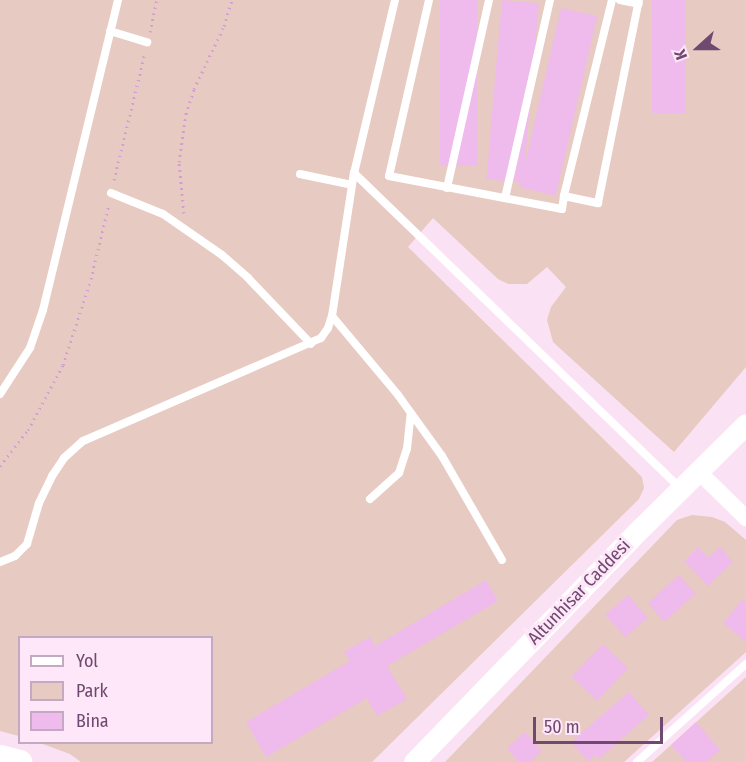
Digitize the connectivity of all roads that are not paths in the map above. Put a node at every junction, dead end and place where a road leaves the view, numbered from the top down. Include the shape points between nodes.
1 (118, 0) edge
2 (395, 0) edge
3 (429, 0) edge
4 (489, 0) edge
5 (550, 0) edge
6 (612, 0) edge
7 (620, 0) edge
8 (639, 2) edge
9 (110, 31) junction
10 (147, 42) road end
11 (354, 173) junction
12 (300, 174) dead end
13 (352, 185) junction
14 (447, 188) junction
15 (111, 193) road end
16 (564, 196) junction
17 (505, 198) junction
18 (332, 316) junction
19 (310, 344) junction
20 (0, 394) edge
21 (411, 412) junction
22 (746, 424) edge
23 (699, 472) junction
24 (682, 489) junction
25 (370, 499) dead end
26 (746, 518) edge
27 (502, 560) dead end
28 (0, 562) edge
29 (746, 664) edge
30 (0, 757) edge
31 (20, 762) edge
32 (414, 762) edge
33 (638, 762) edge

1 - 9 lane
2 - 11 lane
3 - 14 lane via 389,177
4 - 14 lane
5 - 17 lane
6 - 16 lane
7 - 8 lane
8 - 16 lane via 598,203
9 - 10 lane
9 - 20 lane via 43,310 30,348
11 - 13 lane
11 - 24 lane
12 - 13 lane
13 - 18 lane
14 - 17 lane
15 - 19 lane via 163,214 185,228 248,278
16 - 17 lane via 562,209
18 - 19 lane via 325,333
18 - 21 lane
19 - 28 lane via 84,441 52,476 27,544 15,556
21 - 25 lane via 407,448 399,473
21 - 27 lane via 442,456
22 - 23 street, Altunhisar Caddesi
23 - 24 street, Altunhisar Caddesi
23 - 26 street
24 - 32 street, Altunhisar Caddesi
29 - 33 lane
30 - 31 main road

